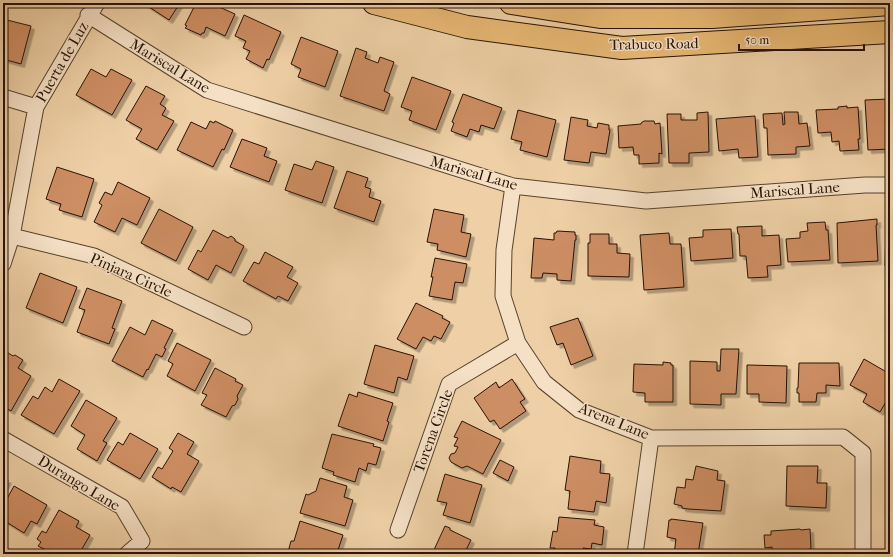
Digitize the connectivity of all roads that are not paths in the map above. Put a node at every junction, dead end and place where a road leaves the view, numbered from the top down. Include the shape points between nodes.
1 (374, 3) edge
2 (511, 3) edge
3 (890, 4) edge
4 (93, 9) edge
5 (890, 32) edge
6 (3, 97) edge
7 (36, 107) junction
8 (890, 185) edge
9 (513, 186) junction
10 (12, 236) junction
11 (3, 264) edge
12 (244, 327) dead end
13 (518, 343) junction
14 (651, 438) junction
15 (3, 439) edge
16 (398, 530) dead end
17 (127, 554) edge
18 (635, 554) edge
19 (863, 554) edge

1 - 5 main road, Trabuco Road via 467,27 622,48
2 - 3 main road, Trabuco Road via 607,17 712,17
4 - 7 street, Puerta de Luz
4 - 9 street, Mariscal Lane via 207,90
6 - 7 street
7 - 10 street, Puerta de Luz
8 - 9 street, Mariscal Lane via 646,201
9 - 13 street, Arena Lane via 504,250 503,296
10 - 11 street, Puerta de Luz
10 - 12 street, Pinjara Circle via 94,256
13 - 14 street, Arena Lane via 544,382 579,410
13 - 16 street, Torena Circle via 449,384
14 - 18 street
14 - 19 street, Arena Lane via 843,437 863,453
15 - 17 street, Durango Lane via 122,507 142,541

